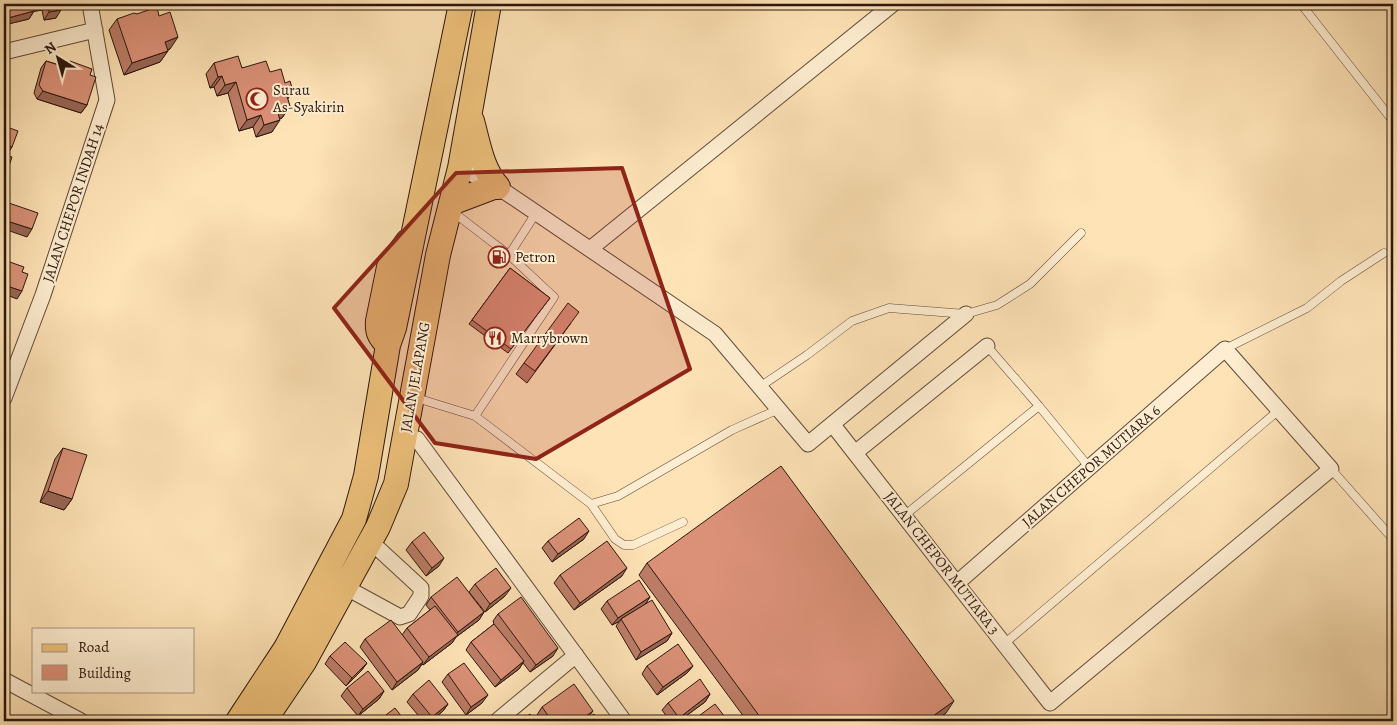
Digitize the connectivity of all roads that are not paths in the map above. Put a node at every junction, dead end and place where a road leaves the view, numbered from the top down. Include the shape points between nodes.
1 (90, 4) edge
2 (461, 4) edge
3 (489, 4) edge
4 (893, 4) edge
5 (1301, 4) edge
6 (95, 30) junction
7 (4, 52) edge
8 (470, 114) junction
9 (1393, 121) edge
10 (436, 128) junction
11 (460, 168) junction
12 (497, 187) junction
13 (419, 200) junction
14 (450, 206) junction
15 (536, 213) junction
16 (1081, 233) dead end
17 (590, 250) junction
18 (1384, 252) dead end
19 (509, 255) junction
20 (966, 314) junction
21 (987, 346) joint
22 (1226, 350) junction
23 (385, 374) junction
24 (761, 386) junction
25 (418, 391) junction
26 (4, 398) edge
27 (1039, 406) junction
28 (779, 409) junction
29 (1279, 410) junction
30 (474, 416) junction
31 (833, 424) junction
32 (417, 439) junction
33 (856, 452) junction
34 (1089, 468) junction
35 (1331, 469) junction
36 (396, 484) junction
37 (591, 504) junction
38 (905, 515) junction
39 (683, 522) dead end
40 (1393, 539) edge
41 (370, 541) junction
42 (956, 583) junction
43 (345, 587) junction
44 (1004, 644) junction
45 (576, 655) junction
46 (4, 680) edge
47 (81, 721) edge
48 (238, 721) edge
49 (264, 721) edge
50 (496, 721) edge
51 (624, 721) edge

1 - 6 street, JALAN CHEPOR INDAH 14
2 - 10 main road
3 - 8 main road, JALAN JELAPANG
4 - 17 street
5 - 9 lane
6 - 7 street
6 - 26 street, JALAN CHEPOR INDAH 14 via 107,100 43,295
8 - 11 main road, JALAN JELAPANG
8 - 12 main road via 482,158
10 - 11 main road via 442,152
10 - 13 main road
11 - 12 street
11 - 13 main road
11 - 14 main road, JALAN JELAPANG
12 - 14 main road
12 - 15 street
13 - 23 main road, JALAN JELAPANG via 412,236 389,267 377,330 388,345
14 - 19 lane
14 - 25 main road, JALAN JELAPANG via 438,255
15 - 17 street
15 - 19 lane
16 - 20 lane via 1030,284 996,305
17 - 24 street via 715,334
18 - 22 lane via 1307,308
19 - 30 lane via 554,297
20 - 24 lane via 888,308 852,321
20 - 31 street
21 - 27 lane
21 - 33 street
22 - 29 street
22 - 34 street, JALAN CHEPOR MUTIARA 6
23 - 25 main road via 401,370
23 - 48 main road, JALAN JELAPANG via 366,476 354,519 286,648
24 - 28 street
25 - 30 lane
25 - 32 main road
25 - 36 main road, JALAN JELAPANG
27 - 34 lane
27 - 38 lane
28 - 31 street via 808,444
28 - 37 lane via 732,430 618,496
29 - 35 street
29 - 44 lane
30 - 37 lane
31 - 33 street, JALAN CHEPOR MUTIARA 3
32 - 36 main road
32 - 45 street
33 - 38 street, JALAN CHEPOR MUTIARA 3
34 - 42 street, JALAN CHEPOR MUTIARA 6
35 - 40 lane
35 - 44 street, JALAN CHEPOR MUTIARA 3 via 1050,703
36 - 41 main road, JALAN JELAPANG
37 - 39 lane via 615,539 624,545 633,545
38 - 42 street, JALAN CHEPOR MUTIARA 3
41 - 43 main road, JALAN JELAPANG
41 - 43 street via 421,588 421,596 409,614 400,617
42 - 44 street, JALAN CHEPOR MUTIARA 3
43 - 49 main road, JALAN JELAPANG via 304,662
45 - 50 street
45 - 51 street
46 - 47 street

